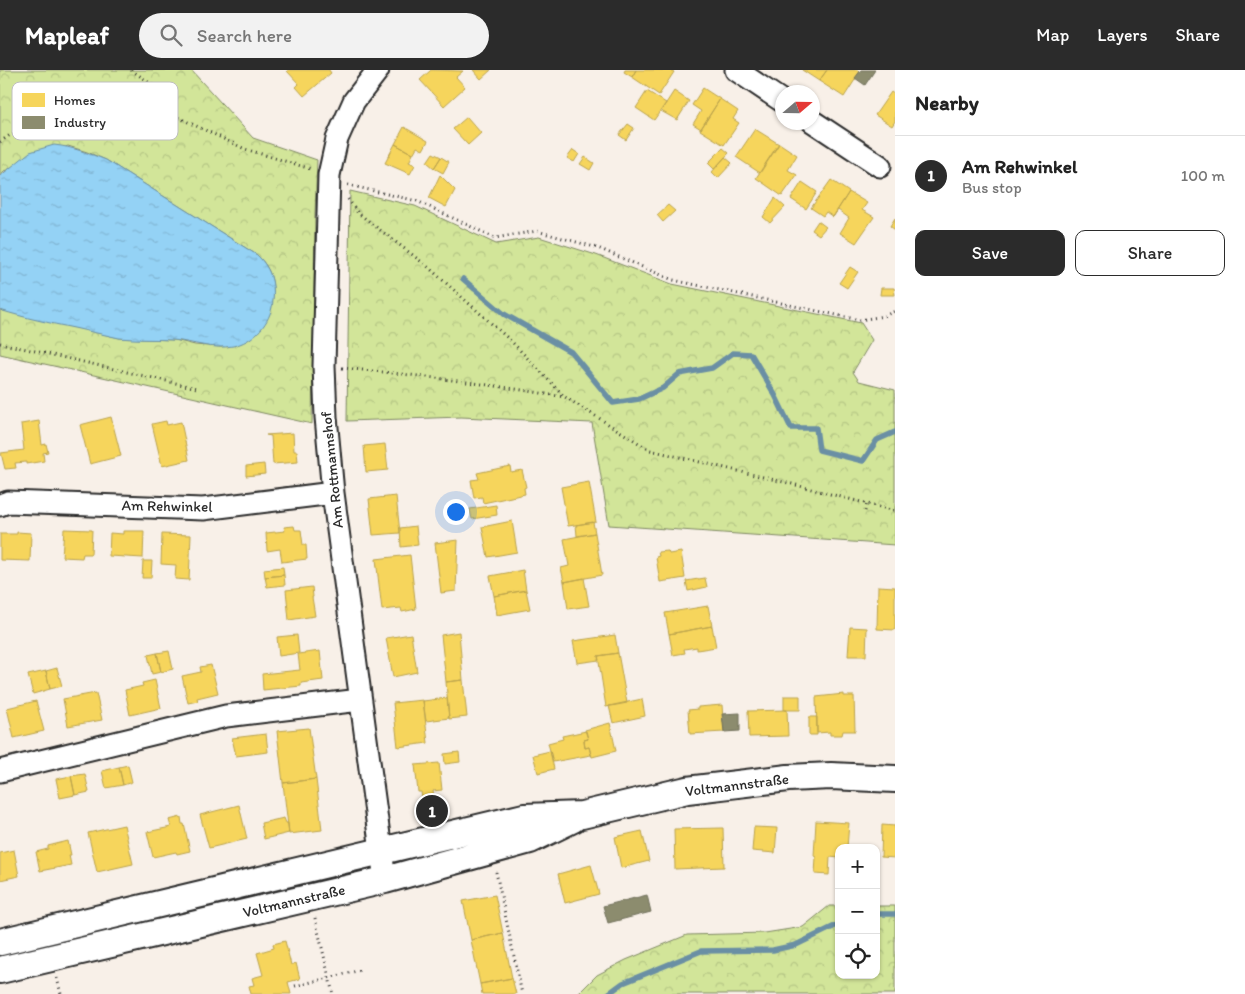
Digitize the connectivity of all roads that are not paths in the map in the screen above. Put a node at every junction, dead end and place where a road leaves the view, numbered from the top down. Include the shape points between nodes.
1 (378, 70) edge
2 (736, 70) edge
3 (775, 96) edge
4 (820, 126) edge
5 (880, 166) dead end
6 (333, 493) junction
7 (0, 505) edge
8 (360, 700) junction
9 (0, 771) edge
10 (895, 779) edge
11 (582, 815) junction
12 (382, 852) junction
13 (385, 880) junction
14 (0, 942) edge
15 (0, 970) edge

1 - 6 street, Am Rottmannshof via 354,101 337,139 329,175 324,366
2 - 3 street
4 - 5 street
6 - 7 street, Am Rehwinkel via 203,509 8,502
6 - 8 street, Am Rottmannshof
8 - 9 street via 226,716
8 - 12 street, Am Rottmannshof
10 - 11 street, Voltmannstraße via 831,776 729,784 687,790
11 - 12 street, Voltmannstraße via 524,817
11 - 13 street, Voltmannstraße via 530,840
12 - 13 street, Am Rottmannshof
12 - 14 street, Voltmannstraße
13 - 15 street, Voltmannstraße

